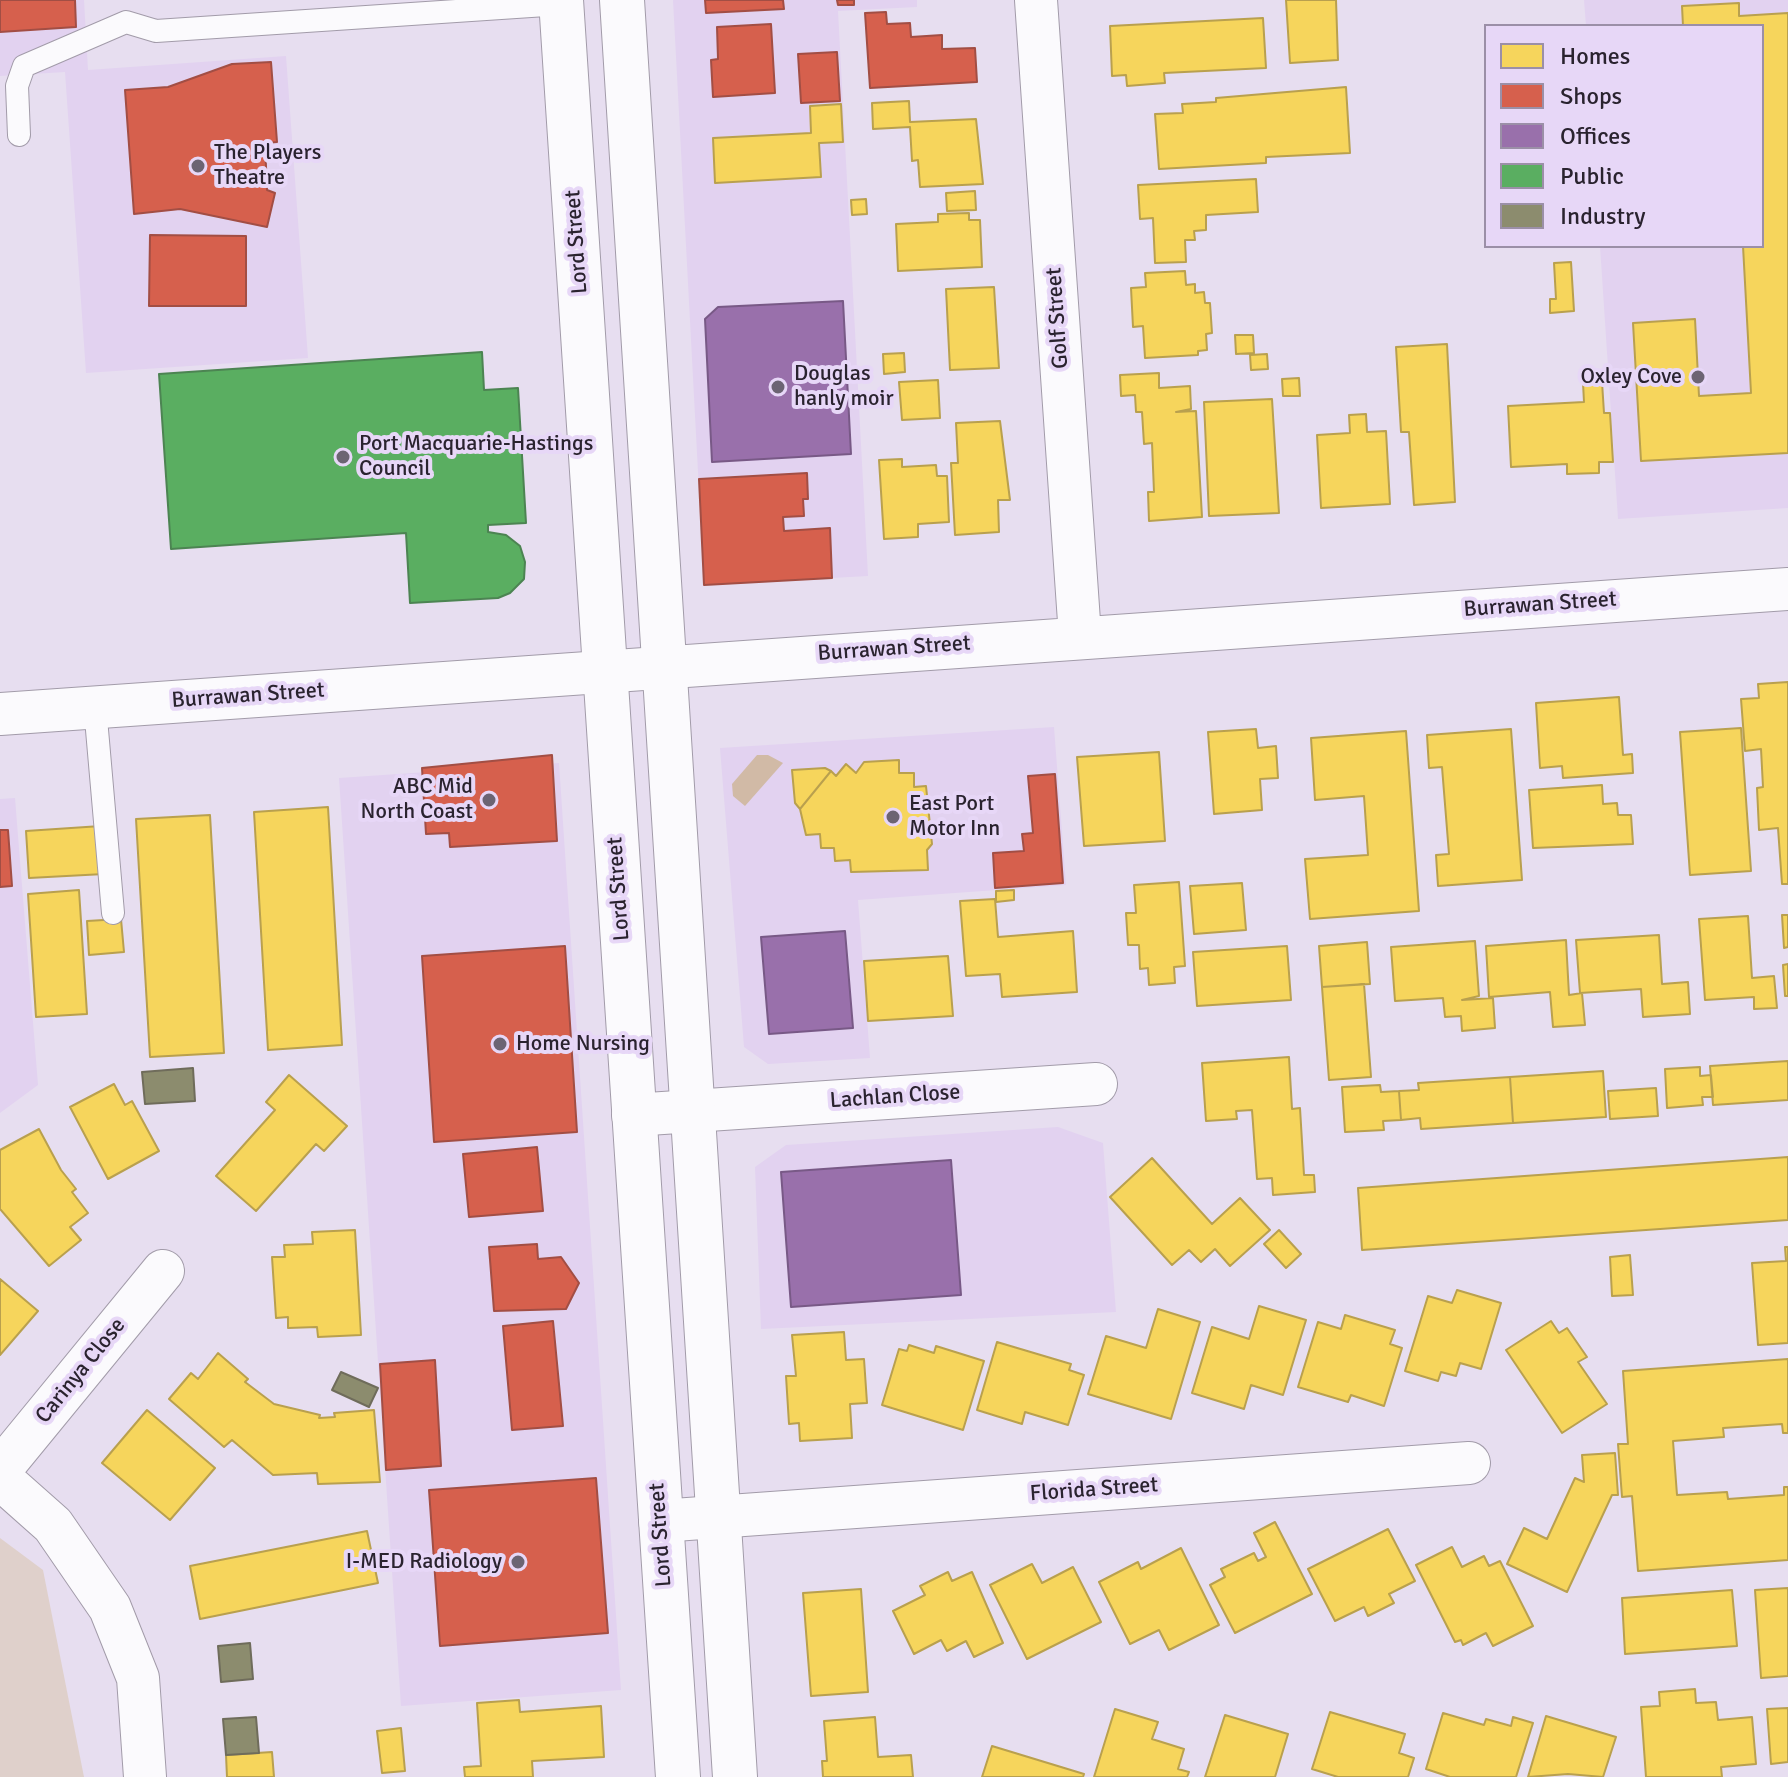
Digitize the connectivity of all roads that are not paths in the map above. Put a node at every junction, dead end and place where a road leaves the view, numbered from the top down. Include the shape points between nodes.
1 (622, 0) edge
2 (1036, 0) edge
3 (561, 2) edge
4 (19, 135) dead end
5 (1788, 589) edge
6 (1080, 636) junction
7 (664, 665) junction
8 (605, 670) junction
9 (95, 707) junction
10 (0, 714) edge
11 (113, 913) dead end
12 (1096, 1084) dead end
13 (693, 1111) junction
14 (633, 1115) junction
15 (163, 1271) dead end
16 (1469, 1463) dead end
17 (0, 1470) edge
18 (0, 1478) edge
19 (718, 1517) junction
20 (660, 1521) junction
21 (145, 1777) edge
22 (678, 1777) edge
23 (735, 1777) edge

1 - 7 main road
2 - 6 street, Golf Street
3 - 4 lane via 156,31 126,22 24,66 17,86
3 - 8 main road, Lord Street
5 - 6 street, Burrawan Street
6 - 7 street, Burrawan Street
7 - 8 street, Burrawan Street
7 - 13 main road
8 - 9 street, Burrawan Street
8 - 14 main road, Lord Street
9 - 10 street, Burrawan Street
9 - 11 lane
12 - 13 street, Lachlan Close
13 - 14 street, Lachlan Close
13 - 19 main road
14 - 20 main road, Lord Street
15 - 17 street, Carinya Close
16 - 19 street, Florida Street
18 - 21 street via 53,1525 110,1608 138,1678
19 - 20 street, Florida Street
19 - 23 main road
20 - 22 main road, Lord Street

